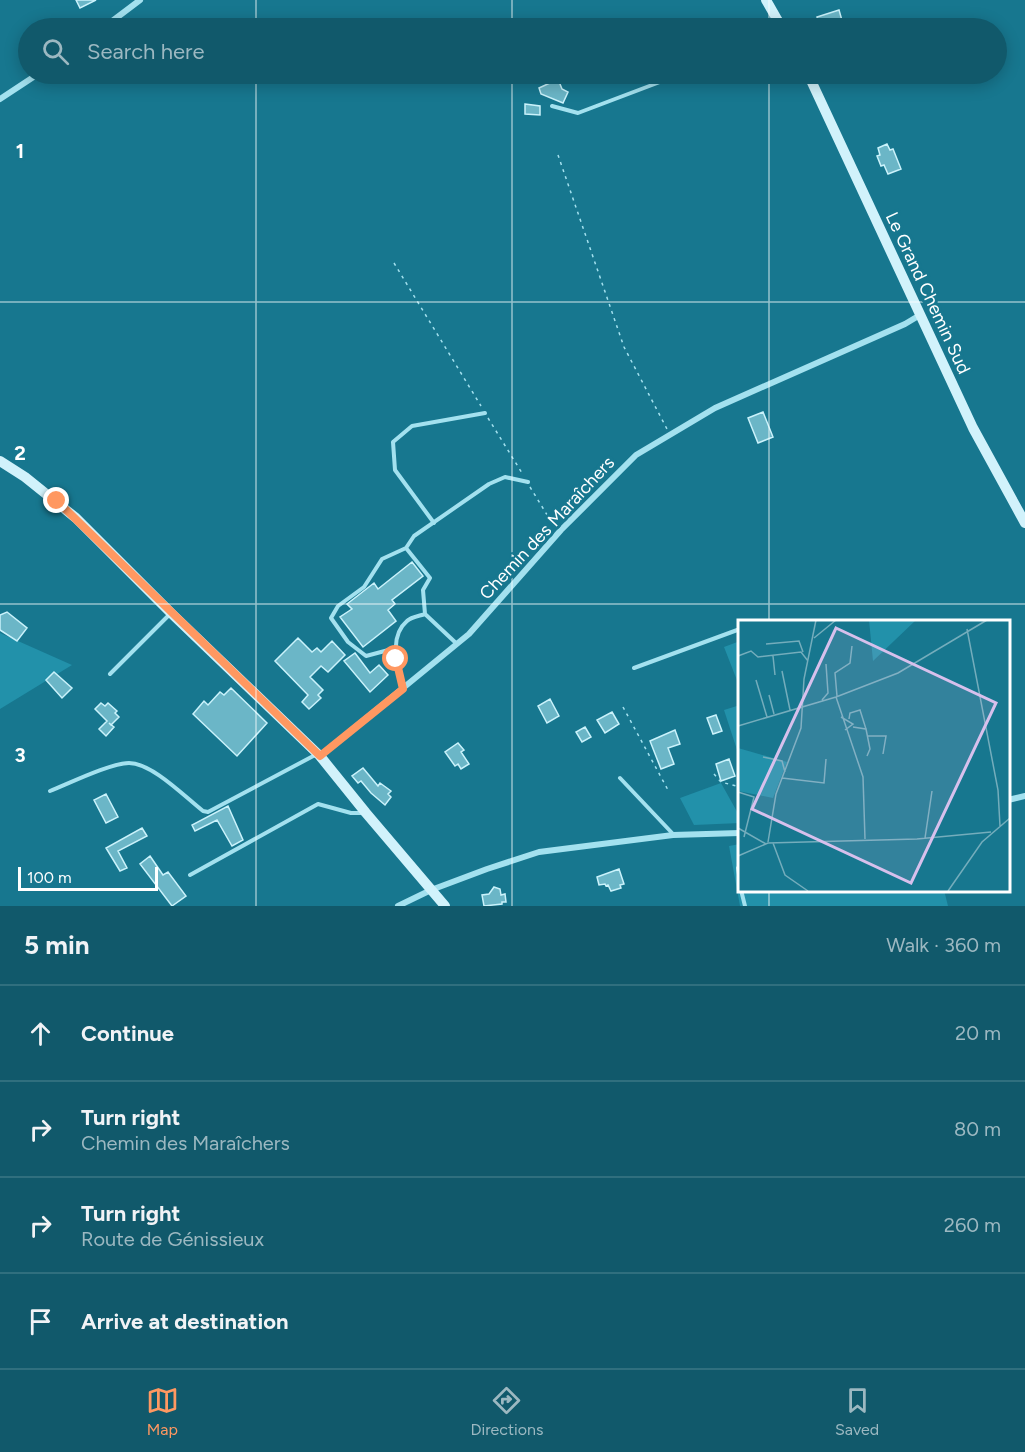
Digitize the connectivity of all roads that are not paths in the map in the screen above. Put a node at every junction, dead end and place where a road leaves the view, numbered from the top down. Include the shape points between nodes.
1 (140, 0) edge
2 (766, 0) edge
3 (116, 18) edge
4 (776, 18) edge
5 (23, 84) edge
6 (655, 84) edge
7 (813, 84) edge
8 (0, 99) edge
9 (552, 106) dead end
10 (920, 315) junction
11 (485, 413) road end
12 (0, 461) edge
13 (528, 482) road end
14 (434, 523) junction
15 (1025, 523) edge
16 (406, 548) junction
17 (171, 613) junction
18 (425, 614) junction
19 (738, 630) edge
20 (457, 644) junction
21 (396, 648) junction
22 (634, 668) dead end
23 (110, 674) dead end
24 (403, 689) junction
25 (319, 755) junction
26 (620, 778) dead end
27 (50, 790) dead end
28 (1025, 796) edge
29 (1010, 800) edge
30 (366, 813) junction
31 (738, 832) edge
32 (673, 835) junction
33 (190, 875) dead end
34 (431, 890) junction
35 (741, 891) edge
36 (398, 906) edge
37 (445, 906) edge
38 (745, 906) edge

1 - 3 street
2 - 4 street
5 - 8 street
6 - 9 lane via 578,113
7 - 10 street, Le Grand Chemin Sud
10 - 15 street, Le Grand Chemin Sud via 973,428
10 - 20 street, Chemin des Maraîchers via 715,408 636,455
11 - 14 lane via 412,426 393,442 395,470
12 - 17 street via 63,507
13 - 14 lane via 506,477 489,484
14 - 16 lane via 414,536
16 - 18 lane via 430,578 423,590
16 - 21 lane via 382,560 364,587 338,606 331,618 348,642 366,656
17 - 23 lane
17 - 25 street
18 - 20 lane
18 - 21 lane via 408,620 396,635
19 - 22 lane
20 - 24 street, Chemin des Maraîchers
21 - 24 lane
24 - 25 street, Chemin des Maraîchers
25 - 27 lane via 208,812 161,777 131,763 110,766
25 - 30 street
26 - 32 lane
28 - 29 street
30 - 33 lane via 318,804
30 - 34 street
31 - 32 street
32 - 34 street via 539,852
34 - 36 street
34 - 37 street
35 - 38 lane

